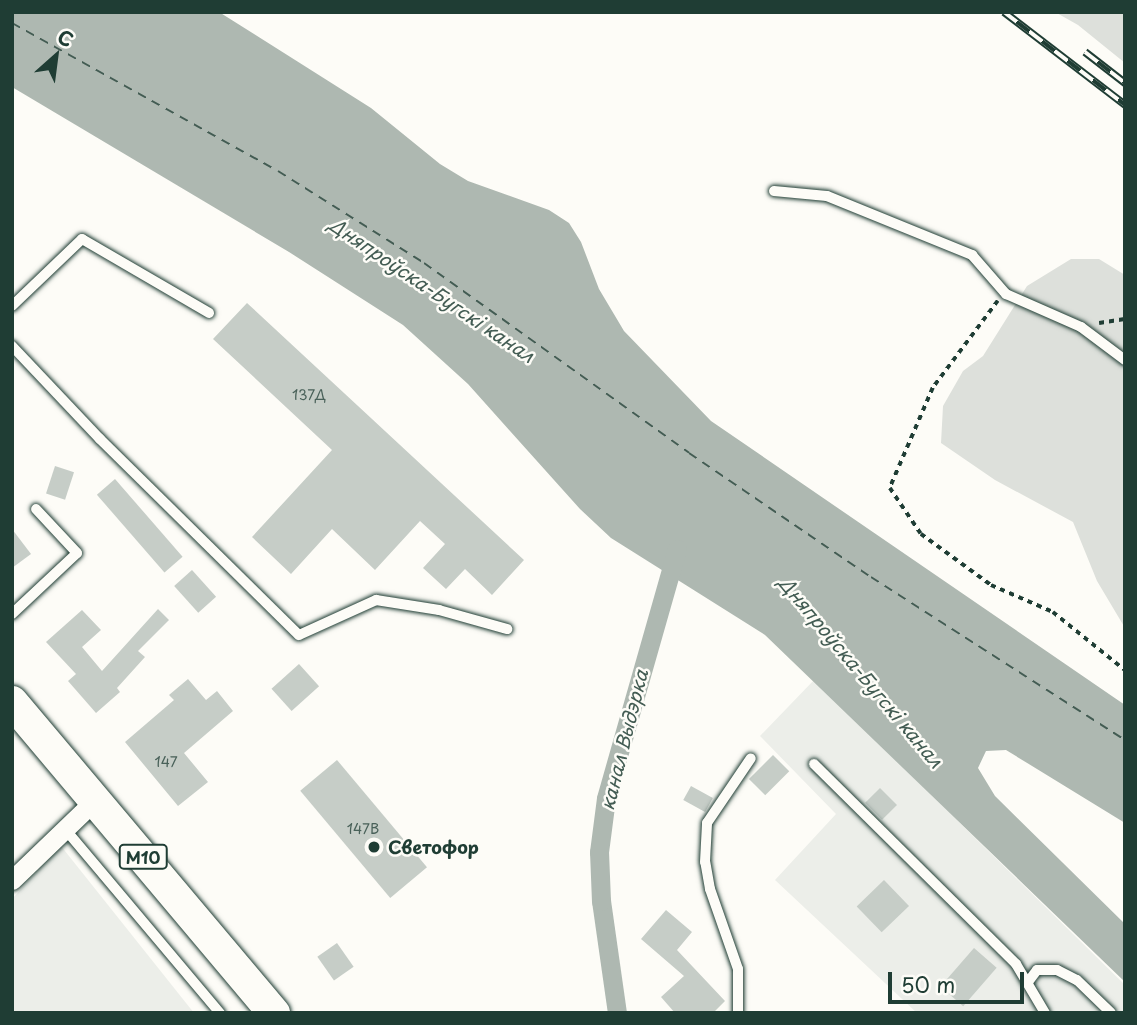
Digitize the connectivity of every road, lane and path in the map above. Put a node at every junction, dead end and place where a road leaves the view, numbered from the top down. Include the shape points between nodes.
1 (774, 191) dead end
2 (1006, 294) junction
3 (12, 306) edge
4 (209, 313) dead end
5 (1125, 319) edge
6 (1082, 327) junction
7 (12, 346) edge
8 (1125, 360) edge
9 (36, 509) dead end
10 (12, 614) edge
11 (507, 629) dead end
12 (1125, 670) edge
13 (12, 702) edge
14 (751, 758) dead end
15 (814, 764) dead end
16 (95, 800) junction
17 (65, 829) junction
18 (12, 880) edge
19 (1028, 982) junction
20 (266, 1010) edge
21 (220, 1013) edge
22 (738, 1013) edge
23 (1045, 1013) edge
24 (1111, 1013) edge

1 - 2 lane via 827,196 972,255
2 - 6 lane
2 - 12 path via 991,307 933,388 890,488 921,534 991,585 1053,612
3 - 4 lane via 82,239
5 - 6 path
6 - 8 lane
7 - 11 lane via 299,635 376,600 439,610
9 - 10 lane via 77,553
13 - 16 main road, М10
14 - 22 lane via 707,824 705,862 738,969
15 - 19 lane via 1016,964
16 - 17 street
16 - 20 main road, М10
17 - 18 street
17 - 21 lane
19 - 23 lane
19 - 24 lane via 1037,970 1057,970 1077,981

